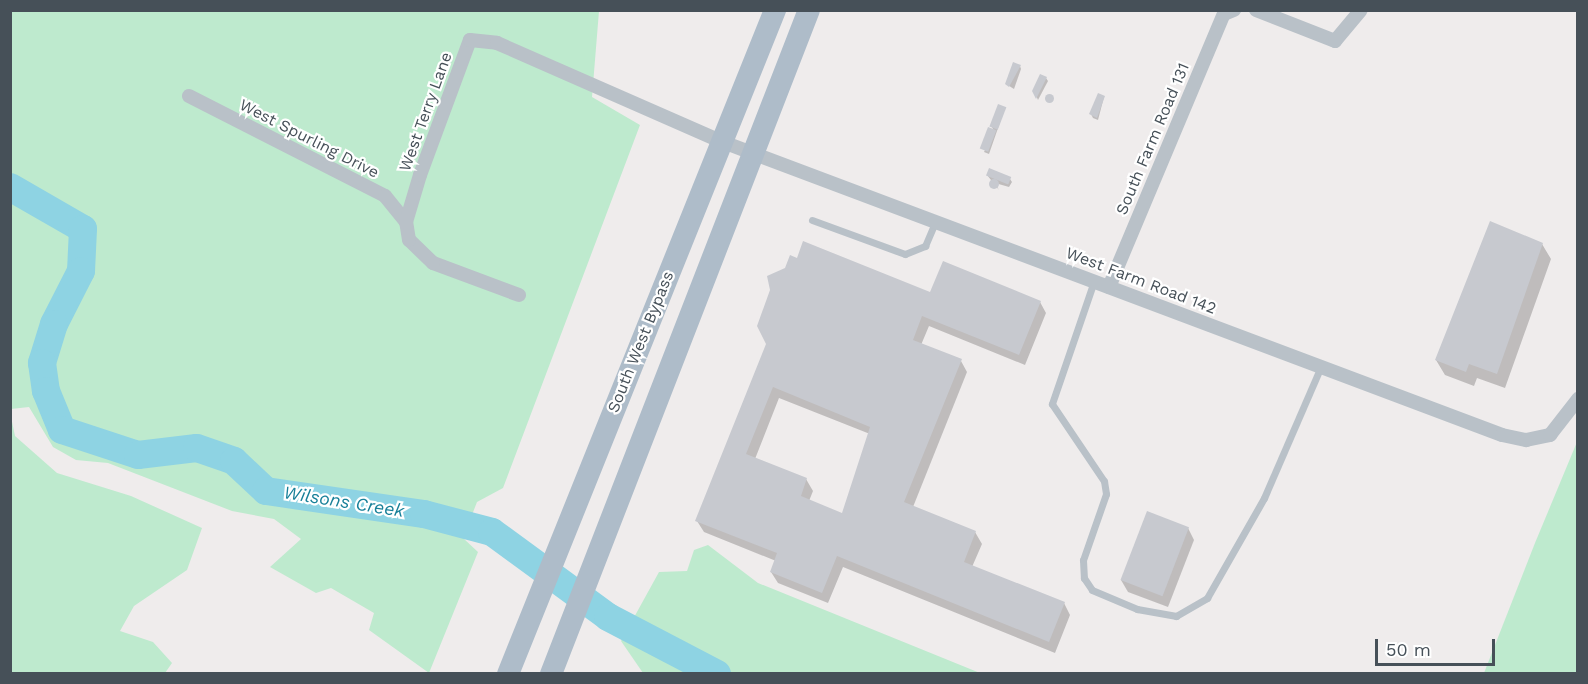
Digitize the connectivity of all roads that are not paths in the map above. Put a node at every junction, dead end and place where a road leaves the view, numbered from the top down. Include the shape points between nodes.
1 (776, 10) edge
2 (809, 10) edge
3 (1234, 10) edge
4 (1256, 10) edge
5 (1361, 10) edge
6 (189, 96) dead end
7 (723, 142) junction
8 (752, 153) junction
9 (812, 220) dead end
10 (406, 222) junction
11 (935, 222) junction
12 (1094, 281) junction
13 (1109, 287) junction
14 (519, 295) dead end
15 (1321, 366) junction
16 (1578, 399) edge
17 (508, 674) edge
18 (551, 674) edge

1 - 7 main road, South West Bypass
2 - 8 main road, South West Bypass
3 - 13 street, South Farm Road 131 via 1224,14
4 - 5 street via 1335,41
6 - 10 street, West Spurling Drive via 385,196
7 - 8 street, West Farm Road 142
7 - 10 street, West Terry Lane via 497,43 470,40
7 - 17 main road, South West Bypass
8 - 11 street, West Farm Road 142
8 - 18 main road, South West Bypass
9 - 11 lane via 904,254 925,246
10 - 14 street, West Spurling Drive via 409,240 433,264
11 - 12 street, West Farm Road 142
12 - 13 street, West Farm Road 142
12 - 15 lane via 1052,404 1104,481 1106,494 1083,560 1084,578 1092,590 1137,609 1176,616 1207,598 1260,507
13 - 15 street, West Farm Road 142
15 - 16 street, West Farm Road 142 via 1502,435 1526,440 1550,435

